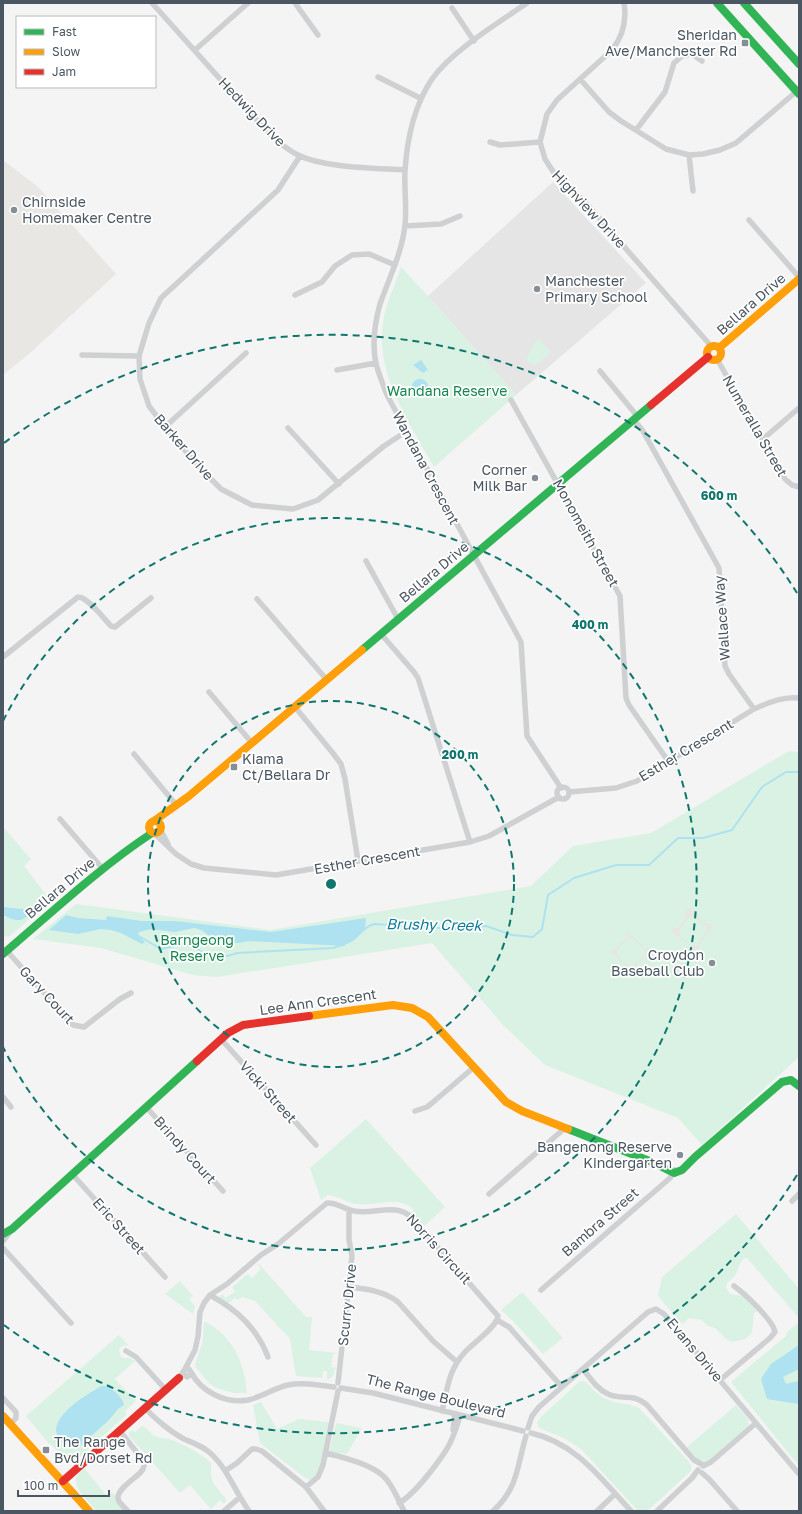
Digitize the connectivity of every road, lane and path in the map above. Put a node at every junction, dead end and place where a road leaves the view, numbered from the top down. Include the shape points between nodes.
1 (152, 3) edge
2 (248, 3) edge
3 (295, 3) edge
4 (527, 3) edge
5 (624, 3) edge
6 (717, 3) edge
7 (744, 3) edge
8 (452, 8) dead end
9 (318, 35) dead end
10 (474, 41) junction
11 (195, 50) junction
12 (702, 61) dead end
13 (799, 64) edge
14 (378, 77) dead end
15 (580, 79) junction
16 (798, 93) edge
17 (420, 98) junction
18 (636, 130) junction
19 (490, 142) dead end
20 (540, 142) junction
21 (689, 155) junction
22 (300, 156) junction
23 (405, 170) junction
24 (693, 191) dead end
25 (460, 216) dead end
26 (749, 220) dead end
27 (405, 226) junction
28 (395, 265) junction
29 (799, 278) edge
30 (295, 295) dead end
31 (715, 347) junction
32 (246, 353) dead end
33 (82, 355) dead end
34 (139, 356) junction
35 (708, 357) junction
36 (717, 359) junction
37 (376, 363) junction
38 (337, 370) dead end
39 (600, 371) dead end
40 (511, 400) dead end
41 (799, 408) edge
42 (636, 419) junction
43 (165, 427) junction
44 (288, 428) dead end
45 (407, 431) junction
46 (763, 439) junction
47 (339, 484) junction
48 (559, 484) junction
49 (799, 487) edge
50 (474, 556) junction
51 (366, 561) dead end
52 (151, 598) dead end
53 (257, 599) dead end
54 (398, 619) junction
55 (381, 634) junction
56 (3, 657) edge
57 (327, 680) junction
58 (209, 692) dead end
59 (799, 698) edge
60 (294, 707) junction
61 (754, 709) junction
62 (252, 743) junction
63 (134, 754) dead end
64 (668, 761) junction
65 (561, 788) junction
66 (569, 792) junction
67 (559, 797) junction
68 (177, 806) junction
69 (60, 819) dead end
70 (155, 829) junction
71 (470, 842) junction
72 (358, 861) junction
73 (103, 869) junction
74 (5, 953) edge
75 (131, 994) dead end
76 (221, 1039) junction
77 (474, 1068) junction
78 (799, 1086) edge
79 (3, 1097) edge
80 (11, 1107) dead end
81 (147, 1108) junction
82 (415, 1111) dead end
83 (565, 1128) junction
84 (316, 1145) dead end
85 (674, 1170) junction
86 (73, 1175) junction
87 (223, 1192) dead end
88 (489, 1194) dead end
89 (799, 1194) edge
90 (792, 1201) dead end
91 (350, 1210) junction
92 (12, 1229) junction
93 (3, 1234) edge
94 (3, 1241) edge
95 (3, 1248) edge
96 (165, 1277) dead end
97 (734, 1286) dead end
98 (349, 1289) junction
99 (541, 1290) dead end
100 (210, 1295) junction
101 (497, 1320) junction
102 (71, 1323) dead end
103 (126, 1352) dead end
104 (268, 1357) dead end
105 (458, 1361) junction
106 (583, 1369) junction
107 (187, 1374) junction
108 (720, 1380) junction
109 (338, 1387) junction
110 (562, 1387) junction
111 (166, 1390) junction
112 (3, 1398) edge
113 (147, 1407) junction
114 (440, 1410) junction
115 (458, 1415) junction
116 (3, 1416) edge
117 (756, 1423) junction
118 (10, 1424) junction
119 (118, 1432) junction
120 (527, 1432) junction
121 (325, 1453) junction
122 (702, 1469) junction
123 (225, 1471) junction
124 (799, 1474) edge
125 (62, 1481) junction
126 (306, 1487) junction
127 (616, 1494) junction
128 (239, 1498) junction
129 (400, 1503) junction
130 (89, 1511) edge
131 (128, 1511) edge
132 (224, 1511) edge
133 (249, 1511) edge
134 (324, 1511) edge
135 (404, 1511) edge
136 (493, 1511) edge
137 (597, 1511) edge
138 (631, 1511) edge
139 (657, 1511) edge
140 (737, 1511) edge

1 - 11 street, Hedwig Drive
2 - 11 street
3 - 9 street
4 - 10 street, Wandana Crescent
5 - 15 street via 624,22 618,41 612,50
6 - 16 main road
7 - 13 main road
8 - 10 street
10 - 17 street, Wandana Crescent via 448,61
11 - 22 street, Hedwig Drive via 271,136
12 - 18 street via 692,54 682,56 674,63 665,92
14 - 17 street
15 - 18 street via 609,112
15 - 20 street via 557,100 547,114
16 - 21 street via 736,143 720,150
17 - 23 street, Wandana Crescent via 410,128
18 - 21 street via 666,149
19 - 20 street via 500,145
20 - 31 street, Highview Drive via 545,159 554,174 585,202
21 - 24 street
22 - 23 street, Hedwig Drive via 331,164
22 - 34 street, Barker Drive via 278,190 161,298 149,323
23 - 27 street, Wandana Crescent
25 - 27 street via 441,224
26 - 29 street
27 - 28 street, Wandana Crescent
28 - 30 street via 368,254 352,255 335,266 322,282
28 - 37 street, Wandana Crescent via 377,318
29 - 31 main road, Bellara Drive
31 - 35 main road via 707,351
31 - 36 main road via 721,354
32 - 43 street
33 - 34 street
34 - 43 street, Barker Drive via 140,379 149,406
35 - 36 main road
35 - 42 main road, Bellara Drive
36 - 46 street, Numeralla Street
37 - 38 street
37 - 45 street, Wandana Crescent via 387,395
39 - 42 street, Wallace Way
40 - 48 street, Monomeith Street
41 - 46 street
42 - 48 main road, Bellara Drive
42 - 61 street, Wallace Way via 719,568 725,666
43 - 47 street, Barker Drive via 221,489 252,505 293,508 318,500
44 - 47 street
45 - 47 street, Barker Drive via 384,446
45 - 50 street, Wandana Crescent
46 - 49 street, Numeralla Street via 785,479
48 - 50 main road, Bellara Drive
48 - 64 street, Monomeith Street via 620,596 626,698
50 - 54 main road, Bellara Drive
50 - 65 street, Wandana Crescent via 521,642 527,736
51 - 54 street
52 - 56 street via 114,627 88,602 78,597
53 - 57 street
54 - 55 main road, Bellara Drive
55 - 57 main road, Bellara Drive
55 - 71 street via 418,678
57 - 60 main road, Bellara Drive
58 - 62 street
59 - 61 street, Esther Crescent via 775,701
60 - 62 main road, Bellara Drive
60 - 72 street via 341,764
61 - 64 street, Esther Crescent
62 - 68 main road, Bellara Drive
63 - 68 street
64 - 66 street, Esther Crescent via 637,781 616,788
65 - 66 street via 566,788
65 - 67 street via 558,792
66 - 67 street via 566,798
67 - 71 street, Esther Crescent via 489,836
68 - 70 main road, Bellara Drive
69 - 73 street
70 - 72 street, Esther Crescent via 184,861 197,866 276,875
70 - 73 main road, Bellara Drive
71 - 72 street, Esther Crescent
73 - 74 main road, Bellara Drive
74 - 75 street, Gary Court via 73,1025 84,1027 120,999
76 - 77 main road, Lee Ann Crescent via 243,1025 400,1005 417,1010 428,1017
76 - 81 main road, Lee Ann Crescent
76 - 84 street, Vicki Street
77 - 82 street via 427,1107
77 - 83 main road, Lee Ann Crescent via 506,1102
78 - 85 main road, Bambra Street via 792,1080 782,1082 682,1170
79 - 80 street
81 - 86 main road, Lee Ann Crescent
81 - 87 street, Brindy Court
83 - 85 main road, Lee Ann Crescent
83 - 88 street
85 - 99 street, Bambra Street via 670,1178
86 - 92 main road, Lee Ann Crescent
86 - 96 street, Eric Street
89 - 90 street
91 - 98 street, Scurry Drive via 349,1240 352,1256
91 - 100 street, Norris Circuit via 335,1203 327,1204
91 - 101 street, Norris Circuit via 363,1212 397,1209 407,1213 496,1313
92 - 93 main road, Lee Ann Crescent
92 - 94 street, Lee Ann Crescent
95 - 102 street
97 - 108 street via 748,1296 772,1324 775,1332
98 - 105 street via 380,1292 392,1297 433,1341
98 - 109 street, Scurry Drive
100 - 104 street via 248,1323 260,1339
100 - 107 street, Norris Circuit via 200,1312 198,1336
101 - 105 street
101 - 110 street via 509,1327
103 - 111 street via 136,1357
105 - 114 street
106 - 108 street, Evans Drive via 648,1312 656,1309 664,1314
106 - 110 street, Evans Drive
106 - 122 street via 598,1387 608,1394 636,1398 647,1405
107 - 109 street, The Range Boulevard via 211,1393 239,1401 254,1398 281,1386 297,1384
107 - 111 main road
108 - 117 street, Evans Drive
109 - 114 street, The Range Boulevard
109 - 121 street, Scurry Drive
110 - 120 street, Evans Drive via 535,1412
111 - 113 main road
112 - 118 street via 16,1412 16,1418
113 - 119 main road
113 - 123 street via 175,1434 208,1451
114 - 115 street, The Range Boulevard
115 - 120 street, The Range Boulevard
115 - 129 street via 453,1434 444,1452 421,1482
116 - 118 main road
117 - 122 street
117 - 124 street, Evans Drive
118 - 125 main road
119 - 125 main road
119 - 131 street via 145,1463 143,1469 119,1493 119,1501
120 - 127 street, The Range Boulevard via 548,1437 569,1448
120 - 136 street via 512,1488 505,1500
121 - 126 street, Scurry Drive via 318,1477
121 - 129 street via 349,1458 377,1471 388,1481
122 - 139 street
122 - 140 street
123 - 126 street via 252,1449 256,1449 262,1451
123 - 128 street
125 - 130 main road
126 - 134 street
127 - 137 street
127 - 138 street, The Range Boulevard
128 - 132 street
128 - 133 street
129 - 135 street

